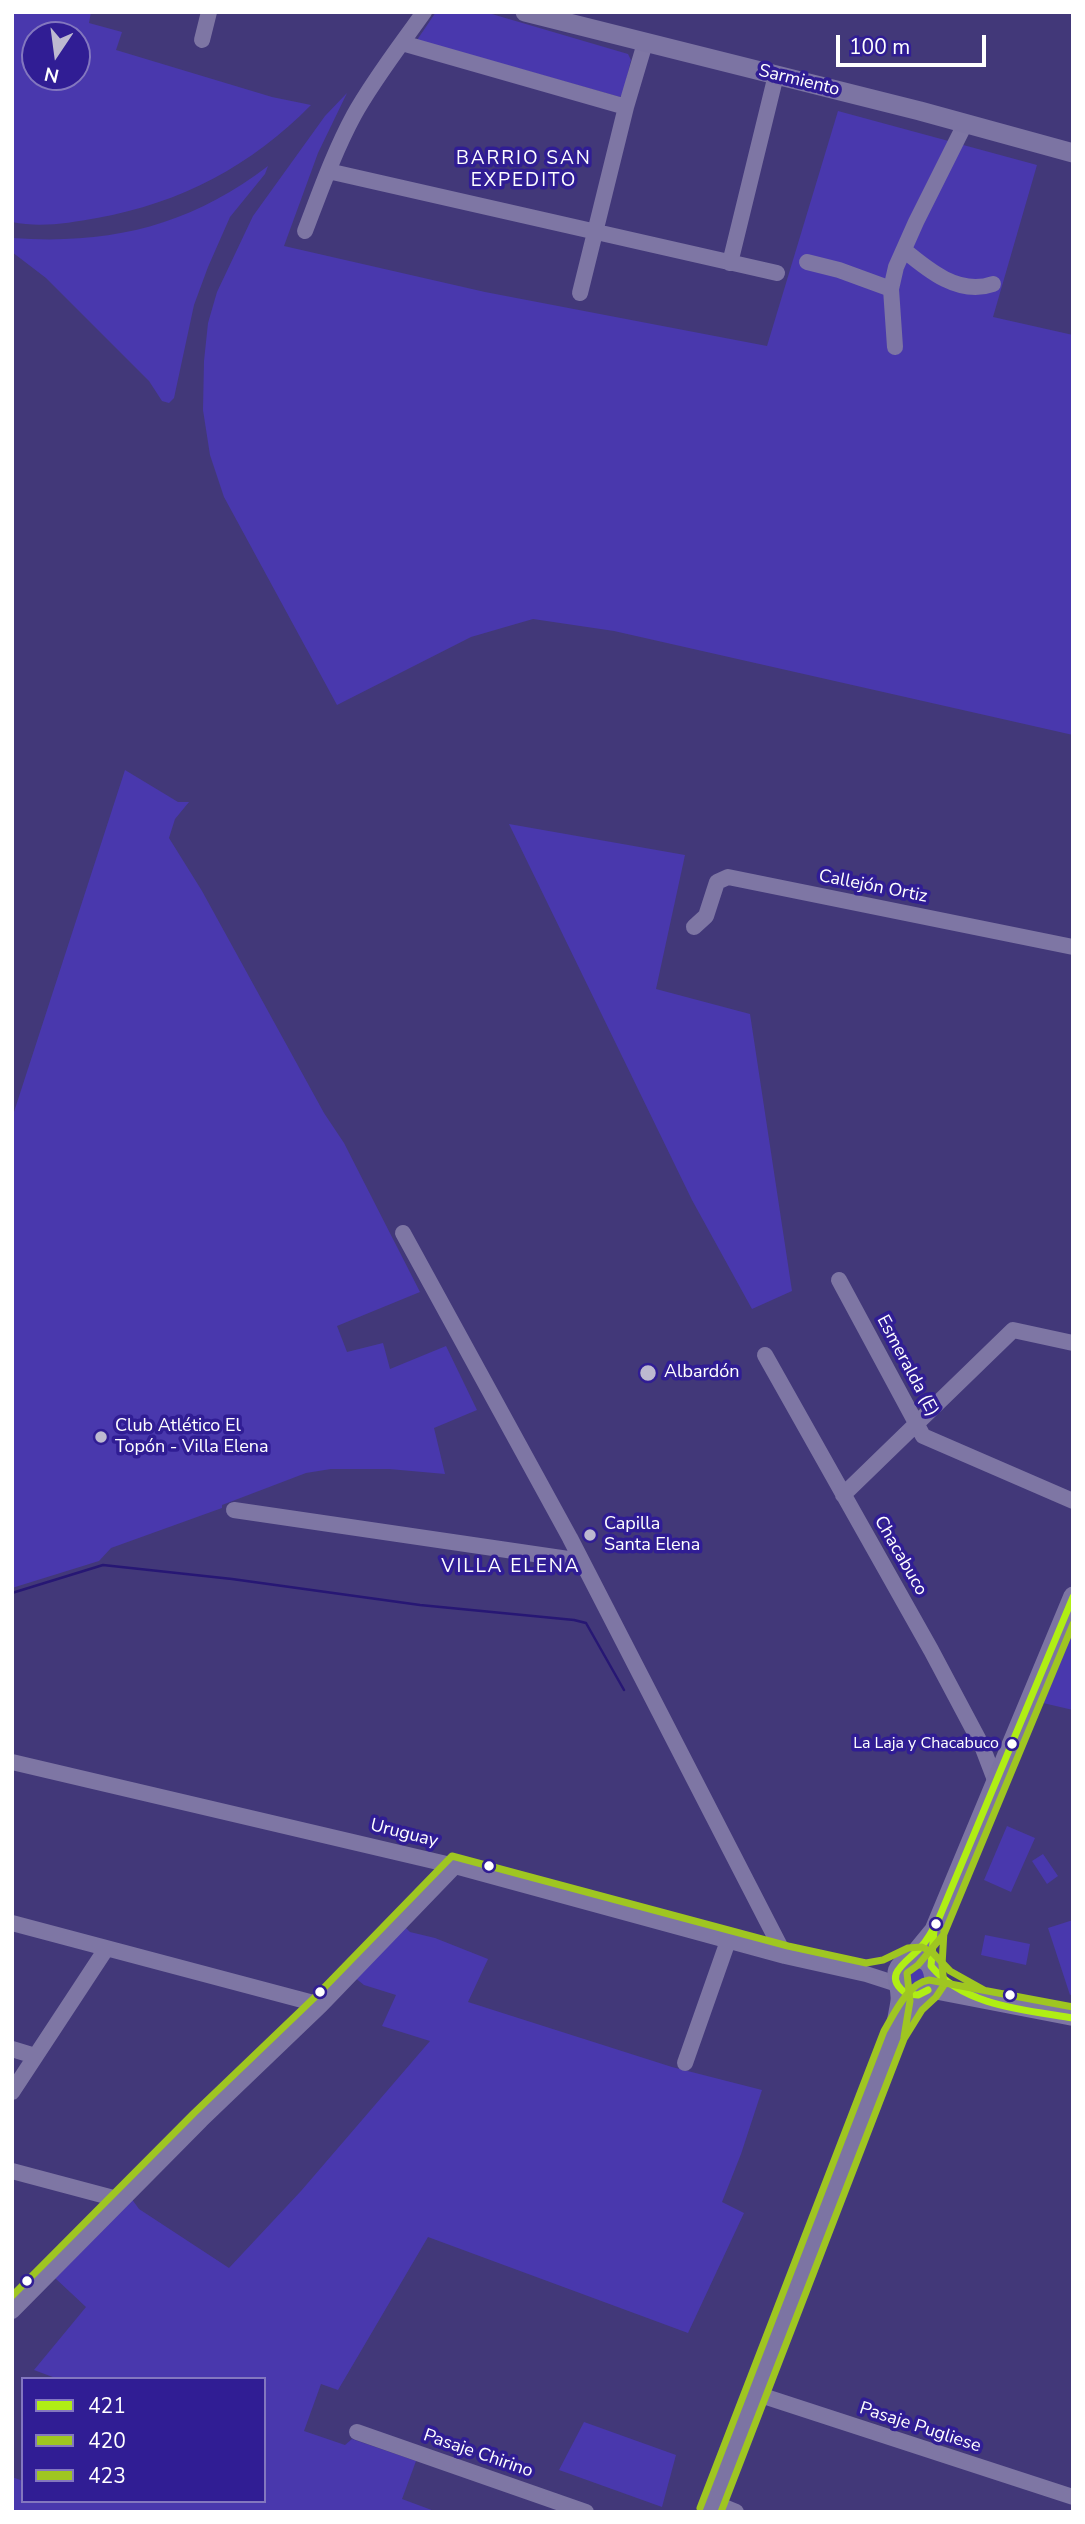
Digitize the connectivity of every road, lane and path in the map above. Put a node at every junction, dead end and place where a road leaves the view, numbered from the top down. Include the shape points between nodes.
1 (209, 12) edge
2 (424, 12) edge
3 (525, 12) edge
4 (202, 40) dead end
5 (402, 43) junction
6 (645, 43) junction
7 (776, 75) junction
8 (626, 107) junction
9 (965, 124) junction
10 (1073, 153) edge
11 (328, 171) junction
12 (305, 231) dead end
13 (595, 232) junction
14 (904, 250) junction
15 (807, 262) dead end
16 (730, 263) junction
17 (777, 273) dead end
18 (993, 284) dead end
19 (891, 289) junction
20 (580, 293) dead end
21 (895, 347) dead end
22 (694, 927) dead end
23 (1073, 947) edge
24 (403, 1233) dead end
25 (839, 1280) dead end
26 (1073, 1343) edge
27 (765, 1355) dead end
28 (915, 1423) junction
29 (843, 1495) junction
30 (1073, 1501) edge
31 (234, 1510) dead end
32 (582, 1561) junction
33 (1073, 1596) edge
34 (12, 1762) edge
35 (995, 1780) junction
36 (455, 1866) junction
37 (12, 1923) edge
38 (934, 1930) junction
39 (728, 1941) junction
40 (106, 1949) junction
41 (785, 1956) junction
42 (906, 1960) junction
43 (932, 1968) junction
44 (866, 1974) junction
45 (898, 1986) junction
46 (927, 1991) junction
47 (979, 1998) junction
48 (321, 2005) junction
49 (1073, 2018) edge
50 (894, 2035) junction
51 (12, 2049) edge
52 (35, 2056) junction
53 (685, 2063) dead end
54 (12, 2092) edge
55 (12, 2171) edge
56 (121, 2200) junction
57 (12, 2311) edge
58 (757, 2394) junction
59 (357, 2432) dead end
60 (1073, 2497) edge
61 (712, 2507) edge
62 (586, 2512) edge
63 (736, 2512) edge

1 - 4 street
2 - 5 street
3 - 6 main road, Sarmiento
5 - 8 street
5 - 11 street via 352,118
6 - 7 main road, Sarmiento
6 - 8 street
7 - 9 main road, Sarmiento
7 - 16 street
8 - 13 street
9 - 10 main road, Sarmiento
9 - 14 street
11 - 12 street
11 - 13 street
13 - 16 street
13 - 20 street
14 - 18 street via 953,283 981,288
14 - 19 street
15 - 19 street
16 - 17 street
19 - 21 street
22 - 23 street, Callejón Ortiz via 706,916 717,882 728,877
24 - 32 street
25 - 28 street, Esmeralda (E)
26 - 28 street via 1013,1329
27 - 29 street, Chacabuco
28 - 29 street
28 - 30 street, Esmeralda (E) via 923,1436
29 - 35 street, Chacabuco via 931,1650
31 - 32 street
32 - 41 street
33 - 35 main road
34 - 36 street, Uruguay
35 - 38 main road
36 - 39 street, Uruguay
36 - 48 street
37 - 40 street
38 - 42 main road
38 - 43 main road
39 - 41 street, Uruguay
39 - 53 street
40 - 48 street
40 - 52 street
41 - 44 street, Uruguay
42 - 43 main road via 926,1961
42 - 44 street, Uruguay
42 - 45 main road via 897,1969
43 - 46 main road via 933,1981
43 - 47 street via 963,1992
44 - 45 street, Uruguay
45 - 46 main road via 916,1996
45 - 50 main road
46 - 47 street
46 - 50 main road
47 - 49 street
48 - 56 street
50 - 58 main road
51 - 52 street
52 - 54 street
55 - 56 street
56 - 57 street
58 - 60 street, Pasaje Pugliese
58 - 61 main road
59 - 62 street, Pasaje Chirino
61 - 63 street

